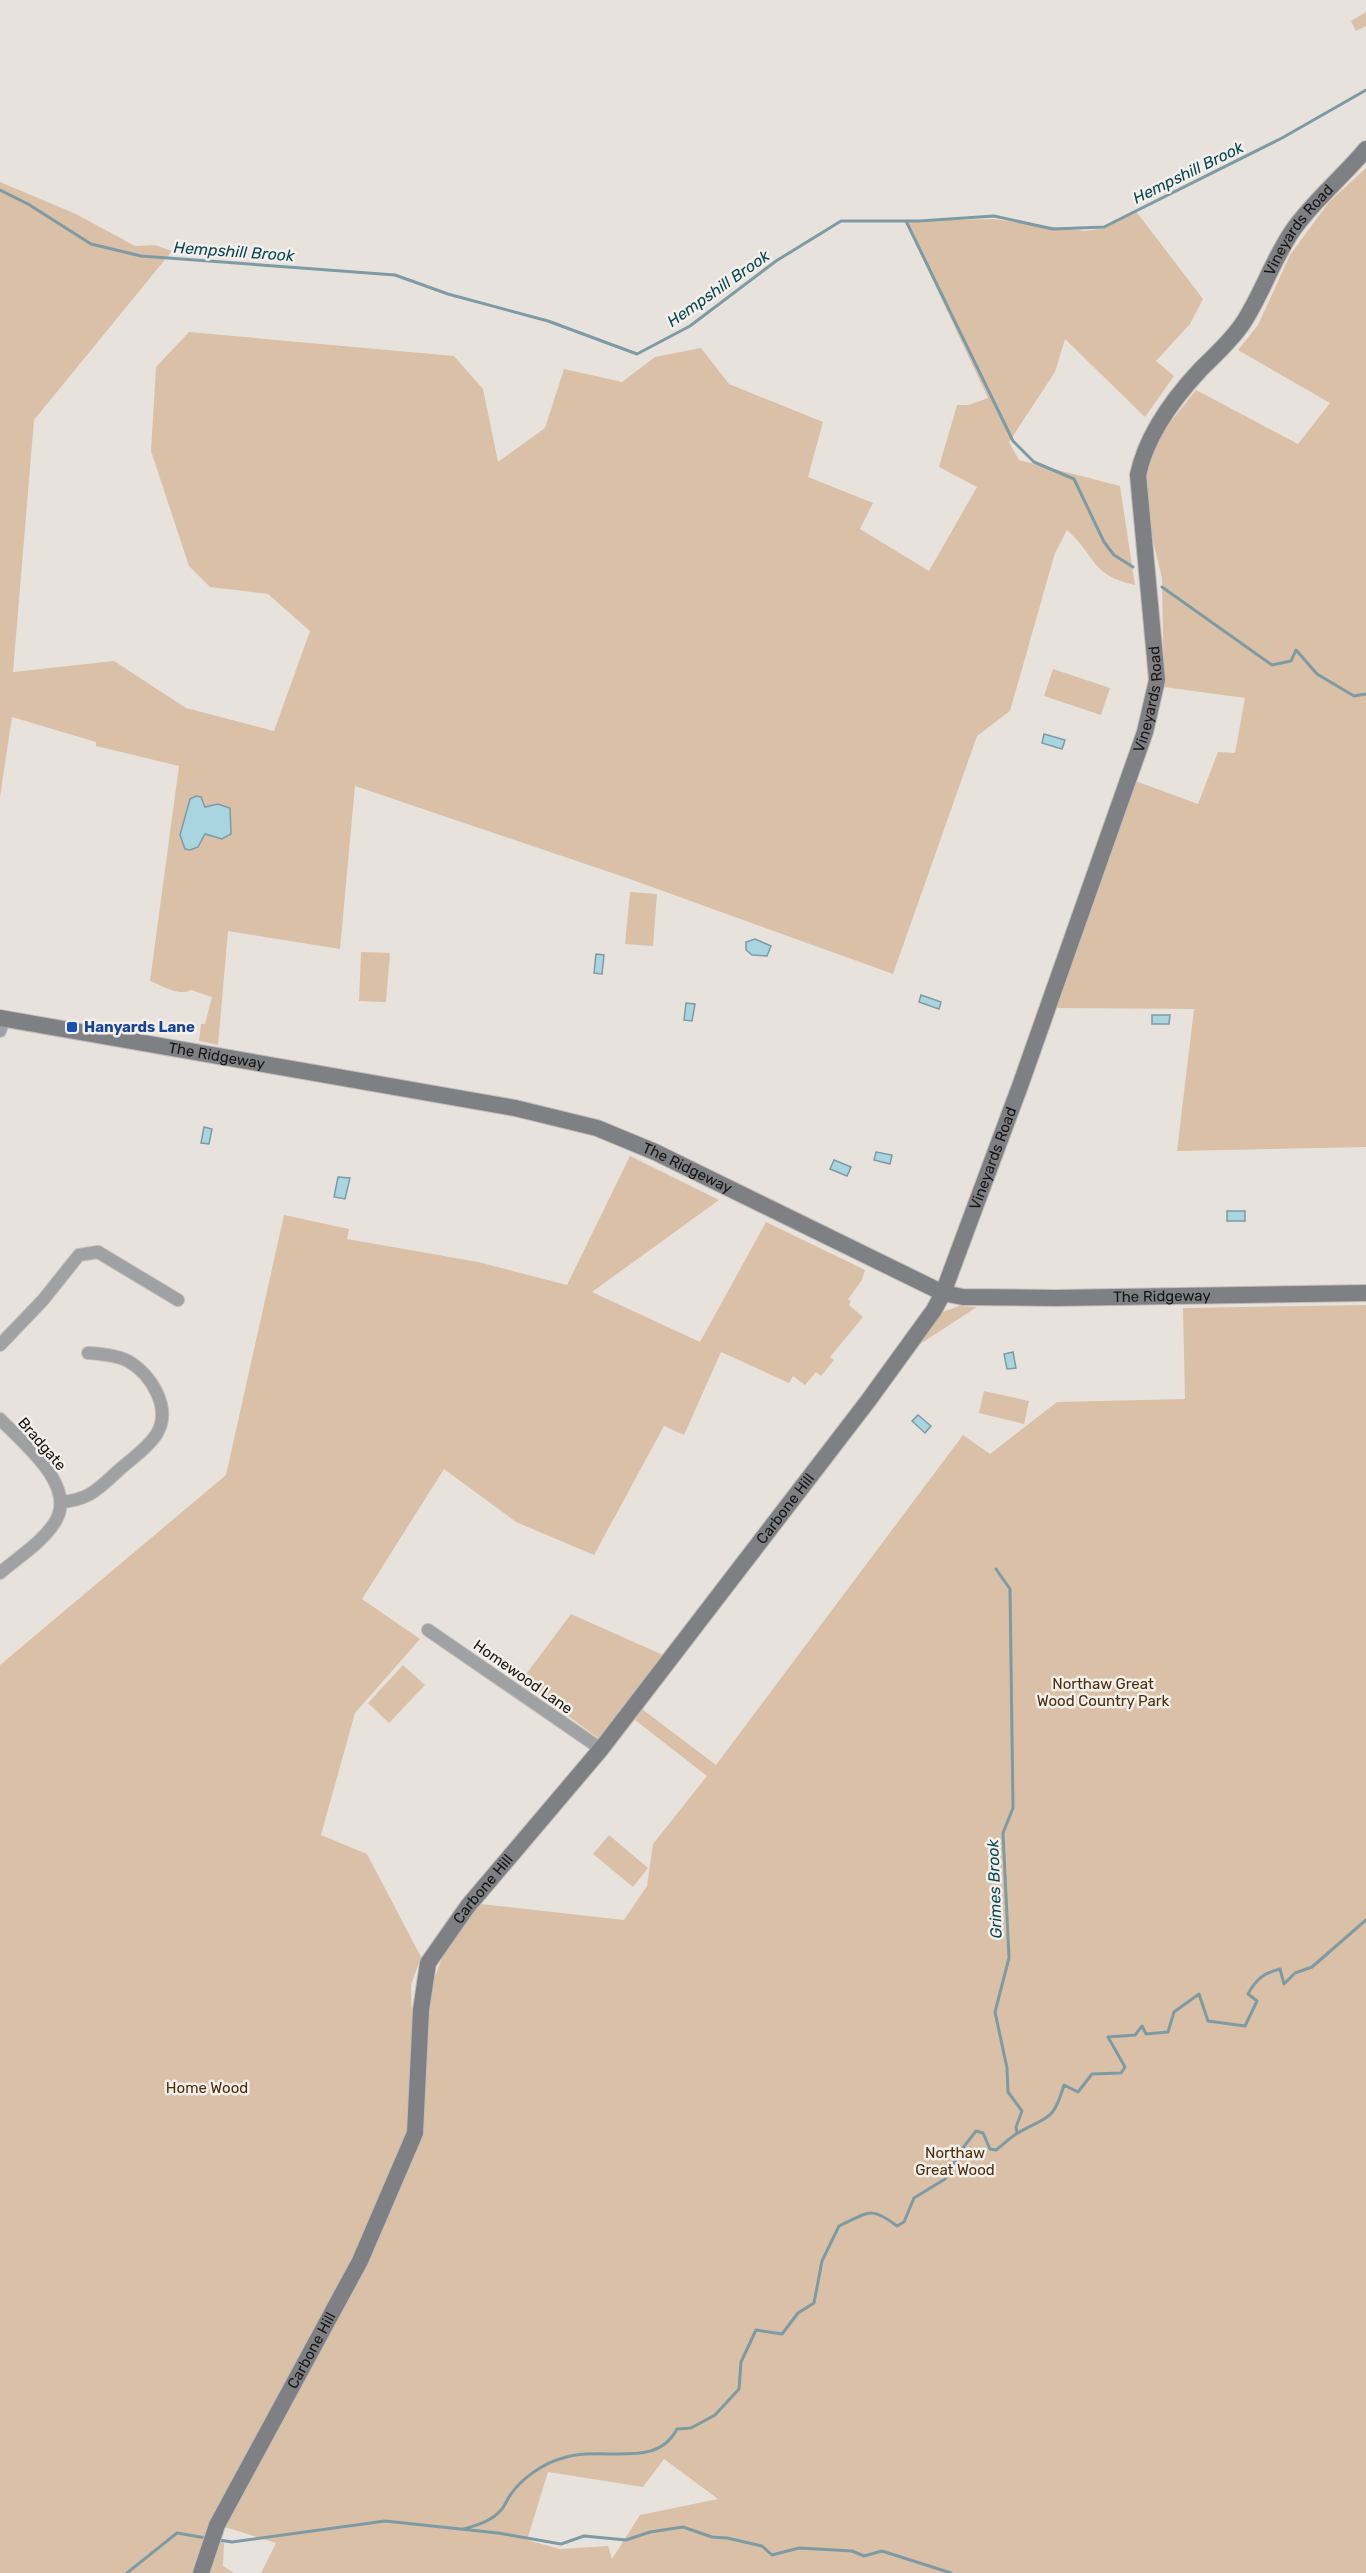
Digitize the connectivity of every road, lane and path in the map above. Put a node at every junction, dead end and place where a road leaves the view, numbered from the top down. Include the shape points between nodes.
1 (1366, 148) edge
2 (1, 1022) edge
3 (943, 1293) junction
4 (1366, 1293) edge
5 (178, 1300) dead end
6 (0, 1345) edge
7 (88, 1353) dead end
8 (0, 1419) edge
9 (61, 1502) junction
10 (0, 1573) edge
11 (428, 1630) dead end
12 (601, 1749) junction
13 (201, 2573) edge

1 - 3 street, Vineyards Road via 1292,232 1244,322 1187,384 1142,453 1138,475 1157,680 1145,732
2 - 3 street, The Ridgeway via 515,1108 588,1125 655,1152
3 - 4 street, The Ridgeway via 1054,1298
3 - 12 street, Carbone Hill via 868,1401
5 - 6 street via 98,1252 85,1252
7 - 9 street via 115,1356 138,1368 159,1396 160,1428 152,1441 89,1497
8 - 9 street, Bradgate via 54,1479
9 - 10 street via 54,1524
11 - 12 street, Homewood Lane
12 - 13 street, Carbone Hill via 468,1906 428,1963 421,2010 416,2133 360,2261 213,2540

